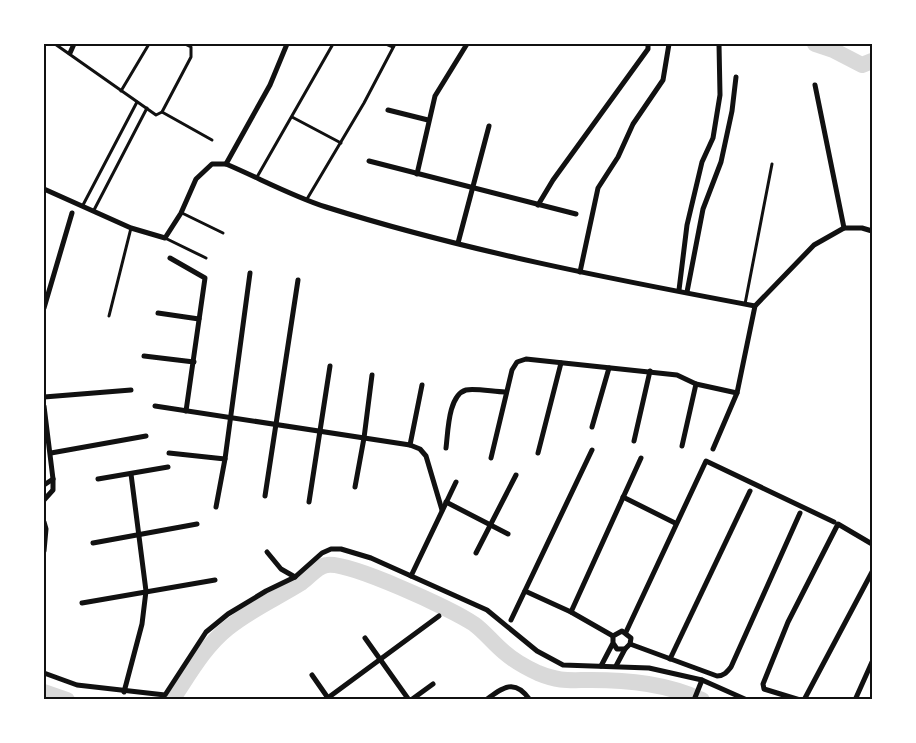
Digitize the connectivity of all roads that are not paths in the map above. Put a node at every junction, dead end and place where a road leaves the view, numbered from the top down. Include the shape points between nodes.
1 (55, 44) edge
2 (74, 44) edge
3 (149, 44) edge
4 (185, 44) edge
5 (287, 44) edge
6 (333, 44) edge
7 (386, 44) edge
8 (467, 44) edge
9 (648, 44) edge
10 (669, 44) edge
11 (719, 44) edge
12 (394, 45) edge
13 (70, 53) junction
14 (736, 76) dead end
15 (815, 85) dead end
16 (121, 91) junction
17 (138, 102) junction
18 (147, 108) junction
19 (388, 110) dead end
20 (162, 112) junction
21 (291, 117) junction
22 (428, 120) junction
23 (489, 126) dead end
24 (212, 140) dead end
25 (341, 143) junction
26 (369, 161) dead end
27 (226, 164) junction
28 (772, 164) dead end
29 (417, 174) junction
30 (257, 177) junction
31 (473, 187) junction
32 (44, 189) edge
33 (307, 199) junction
34 (538, 205) junction
35 (82, 207) junction
36 (94, 211) junction
37 (72, 213) dead end
38 (182, 213) junction
39 (576, 214) dead end
40 (131, 228) junction
41 (844, 228) junction
42 (873, 231) edge
43 (223, 233) dead end
44 (165, 238) junction
45 (458, 243) junction
46 (170, 258) dead end
47 (206, 258) dead end
48 (580, 272) junction
49 (250, 273) dead end
50 (297, 280) dead end
51 (679, 290) junction
52 (687, 292) junction
53 (745, 304) junction
54 (755, 306) junction
55 (44, 308) edge
56 (158, 313) dead end
57 (109, 316) dead end
58 (199, 319) junction
59 (144, 356) dead end
60 (194, 362) junction
61 (561, 363) junction
62 (330, 366) dead end
63 (609, 368) junction
64 (650, 372) junction
65 (372, 375) dead end
66 (696, 384) junction
67 (422, 385) dead end
68 (131, 390) dead end
69 (505, 393) junction
70 (737, 393) junction
71 (44, 397) edge
72 (44, 406) edge
73 (155, 406) dead end
74 (186, 411) junction
75 (230, 416) junction
76 (274, 424) junction
77 (592, 427) dead end
78 (320, 431) junction
79 (146, 436) dead end
80 (364, 438) junction
81 (634, 441) dead end
82 (410, 445) junction
83 (682, 446) dead end
84 (446, 448) dead end
85 (712, 448) dead end
86 (592, 450) dead end
87 (51, 453) junction
88 (169, 453) dead end
89 (538, 453) dead end
90 (491, 458) dead end
91 (641, 458) dead end
92 (225, 459) junction
93 (168, 467) dead end
94 (130, 474) junction
95 (516, 475) dead end
96 (53, 479) junction
97 (98, 480) dead end
98 (456, 482) dead end
99 (44, 485) edge
100 (355, 487) dead end
101 (750, 491) dead end
102 (265, 496) dead end
103 (623, 497) junction
104 (44, 500) edge
105 (446, 501) junction
106 (309, 502) dead end
107 (216, 507) dead end
108 (442, 510) junction
109 (800, 513) dead end
110 (44, 522) edge
111 (834, 522) dead end
112 (675, 523) junction
113 (197, 524) dead end
114 (490, 525) junction
115 (508, 534) dead end
116 (138, 535) junction
117 (93, 543) dead end
118 (873, 544) edge
119 (44, 551) edge
120 (267, 552) dead end
121 (476, 553) dead end
122 (873, 572) edge
123 (411, 576) junction
124 (295, 577) junction
125 (215, 580) dead end
126 (146, 591) junction
127 (525, 591) junction
128 (81, 603) dead end
129 (571, 612) junction
130 (439, 616) dead end
131 (511, 620) dead end
132 (626, 632) junction
133 (613, 636) junction
134 (365, 638) dead end
135 (613, 643) junction
136 (630, 644) junction
137 (625, 650) junction
138 (380, 658) junction
139 (670, 659) junction
140 (873, 662) edge
141 (601, 666) junction
142 (616, 666) junction
143 (44, 673) edge
144 (312, 675) dead end
145 (702, 680) junction
146 (433, 684) dead end
147 (124, 692) junction
148 (145, 697) edge
149 (167, 697) edge
150 (738, 698) edge
151 (327, 699) edge
152 (410, 699) edge
153 (486, 699) edge
154 (530, 699) edge
155 (694, 699) edge
156 (747, 699) edge
157 (800, 699) edge
158 (804, 699) edge
159 (855, 699) edge

1 - 13 lane
2 - 13 street
3 - 16 lane
4 - 20 lane via 191,47 191,57
5 - 27 street via 270,85
6 - 21 lane
7 - 12 lane
8 - 22 street via 438,87
9 - 34 street
10 - 48 street via 663,80 633,124 598,188
11 - 51 street via 720,95 713,138 702,162 687,225
12 - 25 lane
13 - 16 lane
14 - 52 street via 726,142 703,209
15 - 41 street
16 - 17 lane
17 - 18 lane
17 - 35 lane
18 - 20 lane via 156,115
18 - 36 lane
19 - 22 street
20 - 24 lane
21 - 25 lane
21 - 30 lane
22 - 29 street
23 - 31 street
25 - 33 lane
26 - 29 street
27 - 30 street
27 - 38 street via 212,164 196,179
28 - 53 lane
29 - 31 street
30 - 33 street
31 - 34 street
31 - 45 street
32 - 35 street
33 - 45 street
34 - 39 street
35 - 36 street
36 - 40 street
37 - 55 street
38 - 43 lane
38 - 44 street
40 - 44 street
40 - 57 lane
41 - 42 street
41 - 54 street via 814,245
44 - 47 lane
45 - 48 street
46 - 58 street via 205,278
48 - 51 street
49 - 75 street
50 - 76 street
51 - 52 street
52 - 53 street
53 - 54 street
54 - 70 street
56 - 58 street
58 - 60 street
59 - 60 street
60 - 74 street
61 - 63 street
61 - 69 street via 526,359 517,362
61 - 89 street
62 - 78 street
63 - 64 street
63 - 77 street
64 - 66 street via 677,375
64 - 81 street
65 - 80 street
66 - 70 street
66 - 83 street
67 - 82 street
68 - 71 street
69 - 84 street via 466,390 459,394 451,408
69 - 90 street
70 - 85 street
72 - 87 street
73 - 74 street
74 - 75 street
75 - 76 street
75 - 92 street
76 - 78 street
76 - 102 street
78 - 80 street
78 - 106 street
79 - 87 street
80 - 82 street
80 - 100 street
82 - 108 street via 426,456
86 - 127 street
87 - 96 street
88 - 92 street
91 - 103 street
92 - 107 street
93 - 94 street
94 - 97 street
94 - 116 street
95 - 114 street
96 - 99 street
96 - 104 street via 52,490
98 - 105 street
101 - 139 street
103 - 112 street
103 - 129 street
105 - 108 street
105 - 114 street
108 - 123 street
109 - 139 street via 725,674 717,676
110 - 119 street
111 - 112 street via 706,461
112 - 132 street
113 - 116 street
114 - 115 street
114 - 121 street
116 - 117 street
116 - 126 street
118 - 157 street via 838,524 788,622 764,689
120 - 124 street via 281,569
122 - 158 street
123 - 124 street via 341,549 322,553
123 - 141 street via 487,610 537,651 563,665
124 - 149 street via 242,604 213,627 192,653
125 - 126 street
126 - 128 street
126 - 147 street via 138,642
127 - 129 street
127 - 131 street
129 - 133 street
130 - 138 street
132 - 133 street
132 - 136 street
133 - 135 street
134 - 138 street
135 - 137 street via 617,649
135 - 141 street
136 - 137 street
136 - 139 street
137 - 142 street
138 - 151 street
138 - 152 street
140 - 159 street
141 - 142 street
142 - 145 street via 649,668
143 - 147 street via 77,685
144 - 151 street
145 - 150 street
145 - 155 street
146 - 152 street
147 - 148 street
148 - 149 street
150 - 156 street
153 - 154 street via 506,686 524,691

